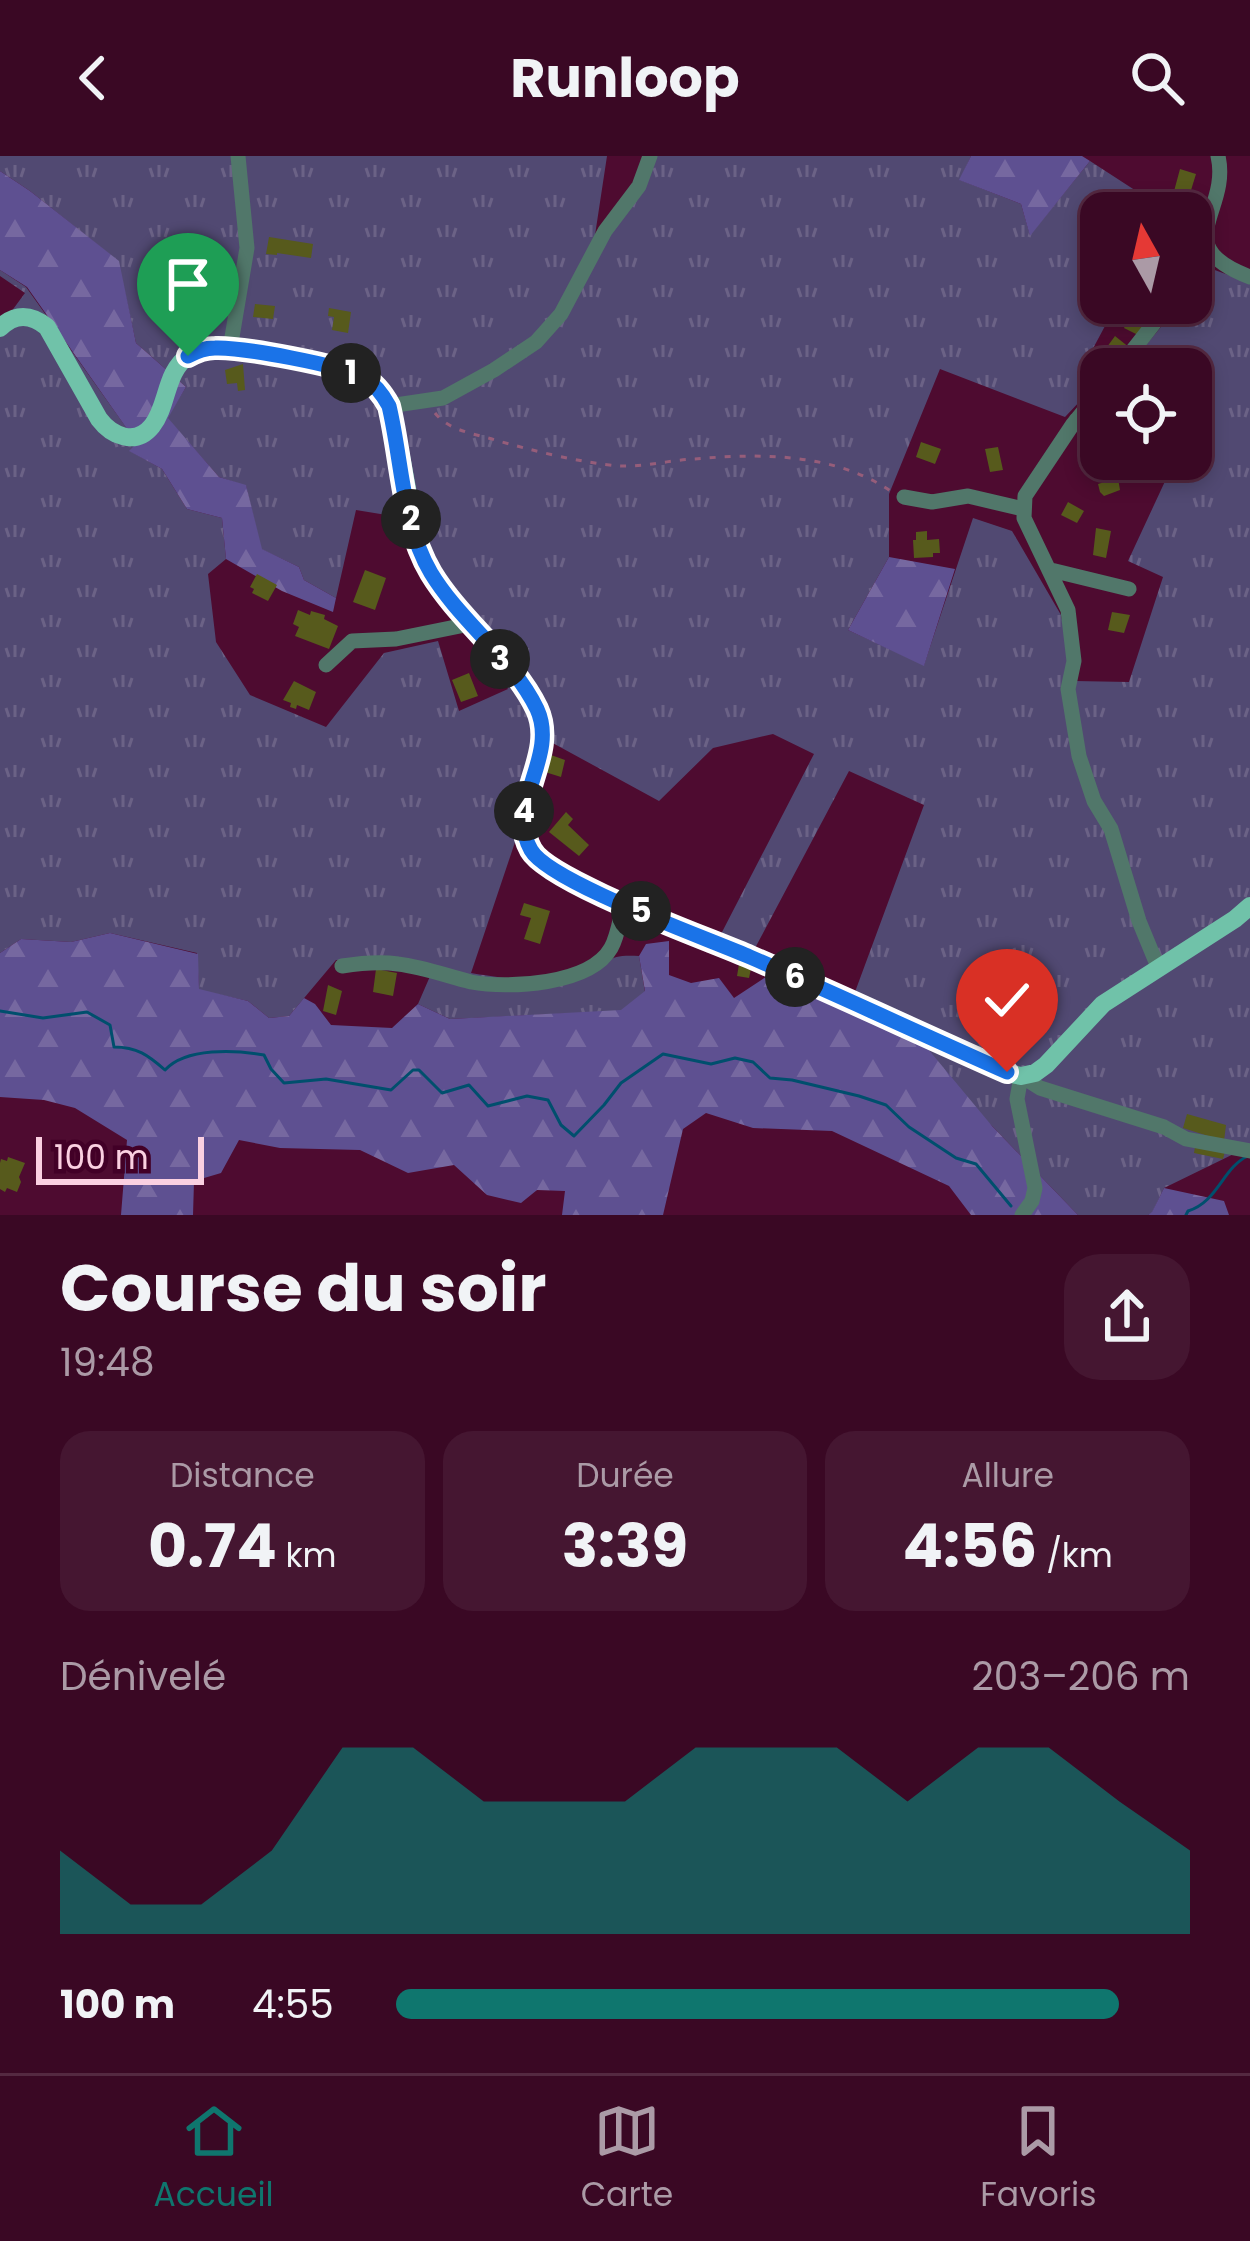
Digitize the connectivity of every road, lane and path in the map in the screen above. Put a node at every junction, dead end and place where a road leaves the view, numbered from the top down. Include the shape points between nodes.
1 (238, 156) edge
2 (650, 156) edge
3 (1218, 156) edge
4 (1212, 211) edge
5 (1212, 255) edge
6 (1250, 277) edge
7 (1153, 324) edge
8 (0, 328) edge
9 (1134, 348) edge
10 (230, 349) junction
11 (425, 403) junction
12 (389, 406) junction
13 (1080, 415) edge
14 (1076, 420) junction
15 (1080, 422) edge
16 (904, 497) joint
17 (1023, 509) junction
18 (1051, 570) junction
19 (1129, 589) dead end
20 (470, 624) junction
21 (326, 665) dead end
22 (624, 903) junction
23 (1250, 906) edge
24 (342, 966) dead end
25 (1158, 967) junction
26 (1021, 1076) junction
27 (1250, 1151) edge
28 (1022, 1215) edge

1 - 10 street via 247,248
2 - 11 street via 549,330 481,379
3 - 4 street
5 - 6 street
7 - 9 street
8 - 10 main road via 21,316 47,327 99,419 122,437 152,427 174,370 188,356
10 - 12 main road via 353,373
11 - 12 street
11 - 16 path via 444,424 580,458 622,466 769,456 848,467
12 - 20 main road via 414,532
13 - 14 street
14 - 15 street
14 - 17 street
16 - 17 street via 968,496
17 - 18 street
18 - 19 street
18 - 25 street via 1073,636 1068,689 1079,756
20 - 21 street via 352,641
20 - 22 main road via 518,680 543,728 525,805 529,846 557,873
22 - 24 street via 599,962 545,982 486,984 403,964
22 - 26 main road
23 - 25 main road
25 - 26 main road via 1102,1004 1046,1065
26 - 27 street via 1186,1138
26 - 28 street via 1017,1100 1035,1188

